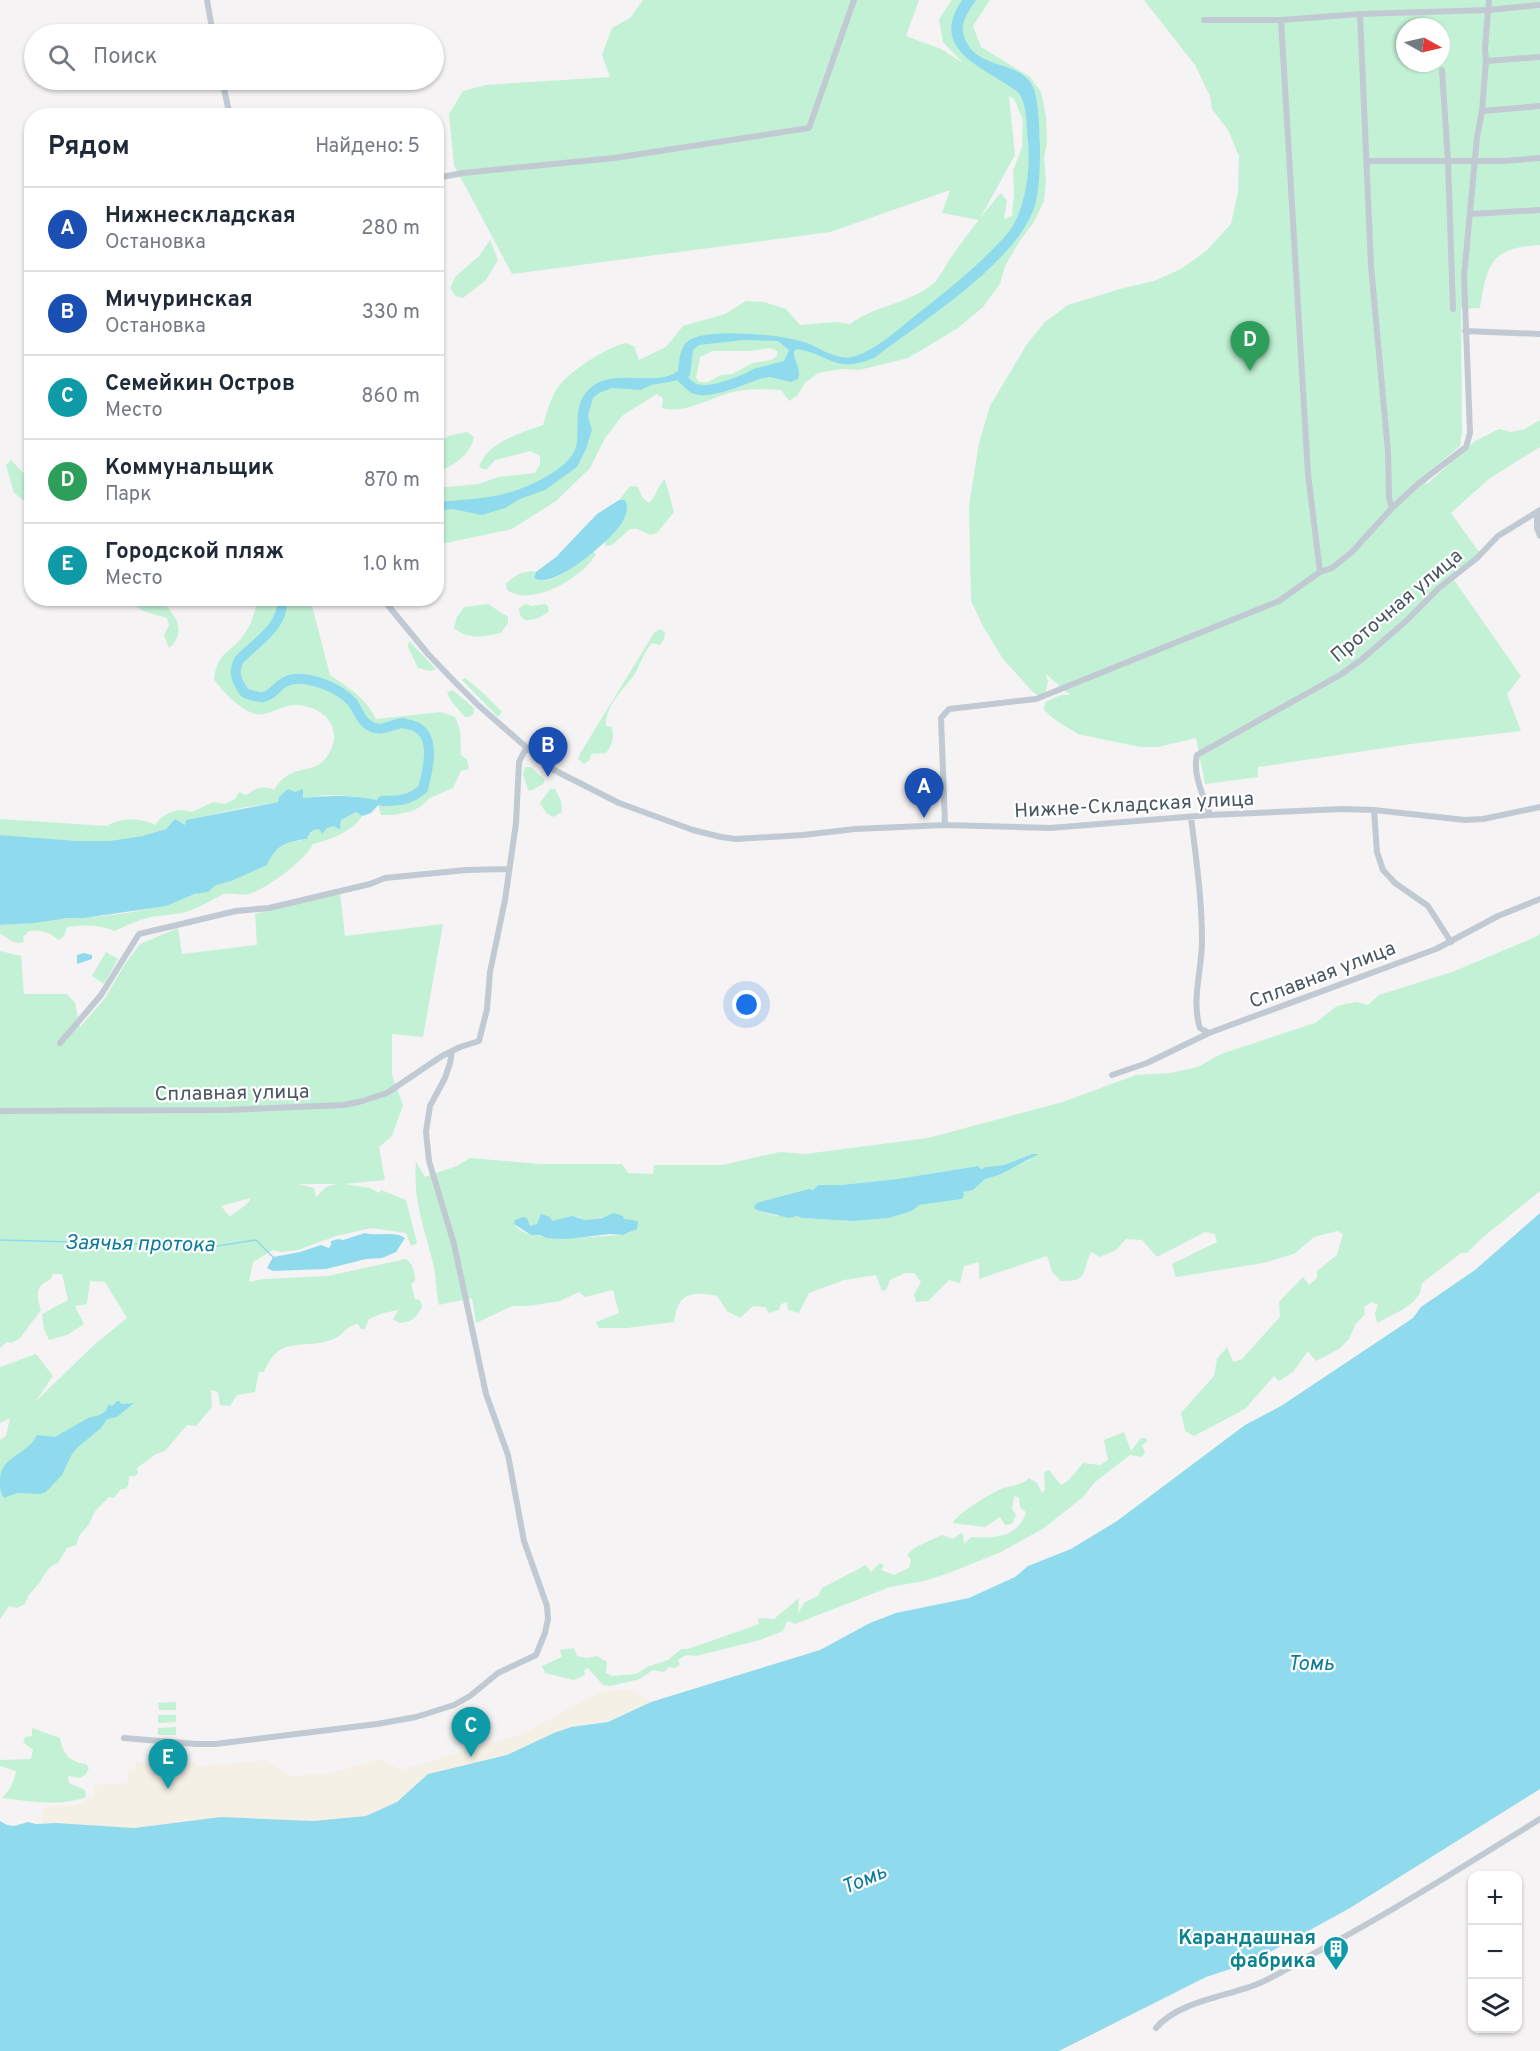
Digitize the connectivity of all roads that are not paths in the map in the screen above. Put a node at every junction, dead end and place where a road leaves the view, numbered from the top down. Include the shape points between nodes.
1 (207, 0) edge
2 (854, 0) edge
3 (1489, 0) edge
4 (1540, 5) edge
5 (1488, 10) junction
6 (1360, 14) junction
7 (1204, 20) dead end
8 (1281, 20) junction
9 (211, 24) edge
10 (1540, 57) edge
11 (1486, 61) junction
12 (1442, 72) edge
13 (224, 90) edge
14 (1540, 106) edge
15 (228, 108) edge
16 (1482, 111) junction
17 (1540, 158) edge
18 (1367, 161) junction
19 (1448, 161) junction
20 (1475, 161) junction
21 (444, 177) edge
22 (1540, 210) edge
23 (1470, 214) junction
24 (1453, 309) dead end
25 (1466, 331) junction
26 (1540, 334) edge
27 (1392, 508) junction
28 (1539, 511) edge
29 (1540, 536) edge
30 (1320, 572) junction
31 (388, 606) edge
32 (526, 748) junction
33 (1540, 807) edge
34 (1374, 810) junction
35 (1210, 815) junction
36 (1191, 817) junction
37 (945, 825) junction
38 (508, 868) junction
39 (1540, 899) edge
40 (1451, 942) junction
41 (1209, 1033) junction
42 (60, 1043) dead end
43 (452, 1052) junction
44 (1112, 1075) dead end
45 (0, 1111) edge
46 (124, 1738) dead end
47 (1540, 1819) edge
48 (1156, 2028) dead end

1 - 9 street
2 - 21 street via 809,128 614,158
3 - 5 street
4 - 5 street
5 - 6 street
5 - 11 street
6 - 8 street
6 - 18 street
7 - 8 street
8 - 30 street via 1308,462
10 - 11 street
11 - 16 street
12 - 19 street
13 - 15 street
14 - 16 street
16 - 20 street
17 - 20 street
18 - 19 street
18 - 27 street via 1371,266
19 - 20 street
19 - 24 street
20 - 23 street
22 - 23 street
23 - 25 street via 1464,276
25 - 26 street
25 - 27 street via 1470,439 1466,447
27 - 30 street via 1352,552
28 - 29 street
28 - 35 street, Проточная улица via 1498,536 1405,622 1340,675 1197,755 1196,768
30 - 37 street via 1279,601 1050,695 1024,702 949,709 941,718
31 - 32 street, Нижне-Складская улица via 453,680
32 - 37 street, Нижне-Складская улица via 550,768 619,803 721,837
32 - 38 street via 519,762 516,824
33 - 34 street, Нижне-Складская улица via 1465,820
34 - 35 street, Нижне-Складская улица
34 - 40 street via 1377,852 1383,870 1428,906
35 - 36 street, Нижне-Складская улица
36 - 37 street, Нижне-Складская улица via 1050,828
36 - 41 street via 1202,922 1197,1008 1199,1026
38 - 42 street via 385,878 269,908 236,911 139,934 101,995
38 - 43 street, Сплавная улица via 482,1034 479,1041
39 - 40 street, Сплавная улица
40 - 41 street, Сплавная улица
41 - 44 street, Сплавная улица
43 - 45 street, Сплавная улица via 387,1093 344,1105
43 - 46 street via 445,1078 430,1106 426,1132 429,1161 454,1244 486,1394 510,1463 524,1541 547,1606 545,1633 536,1655 498,1673 454,1705 377,1724 215,1744
47 - 48 street via 1347,1936 1259,1983 1200,2001 1161,2021

